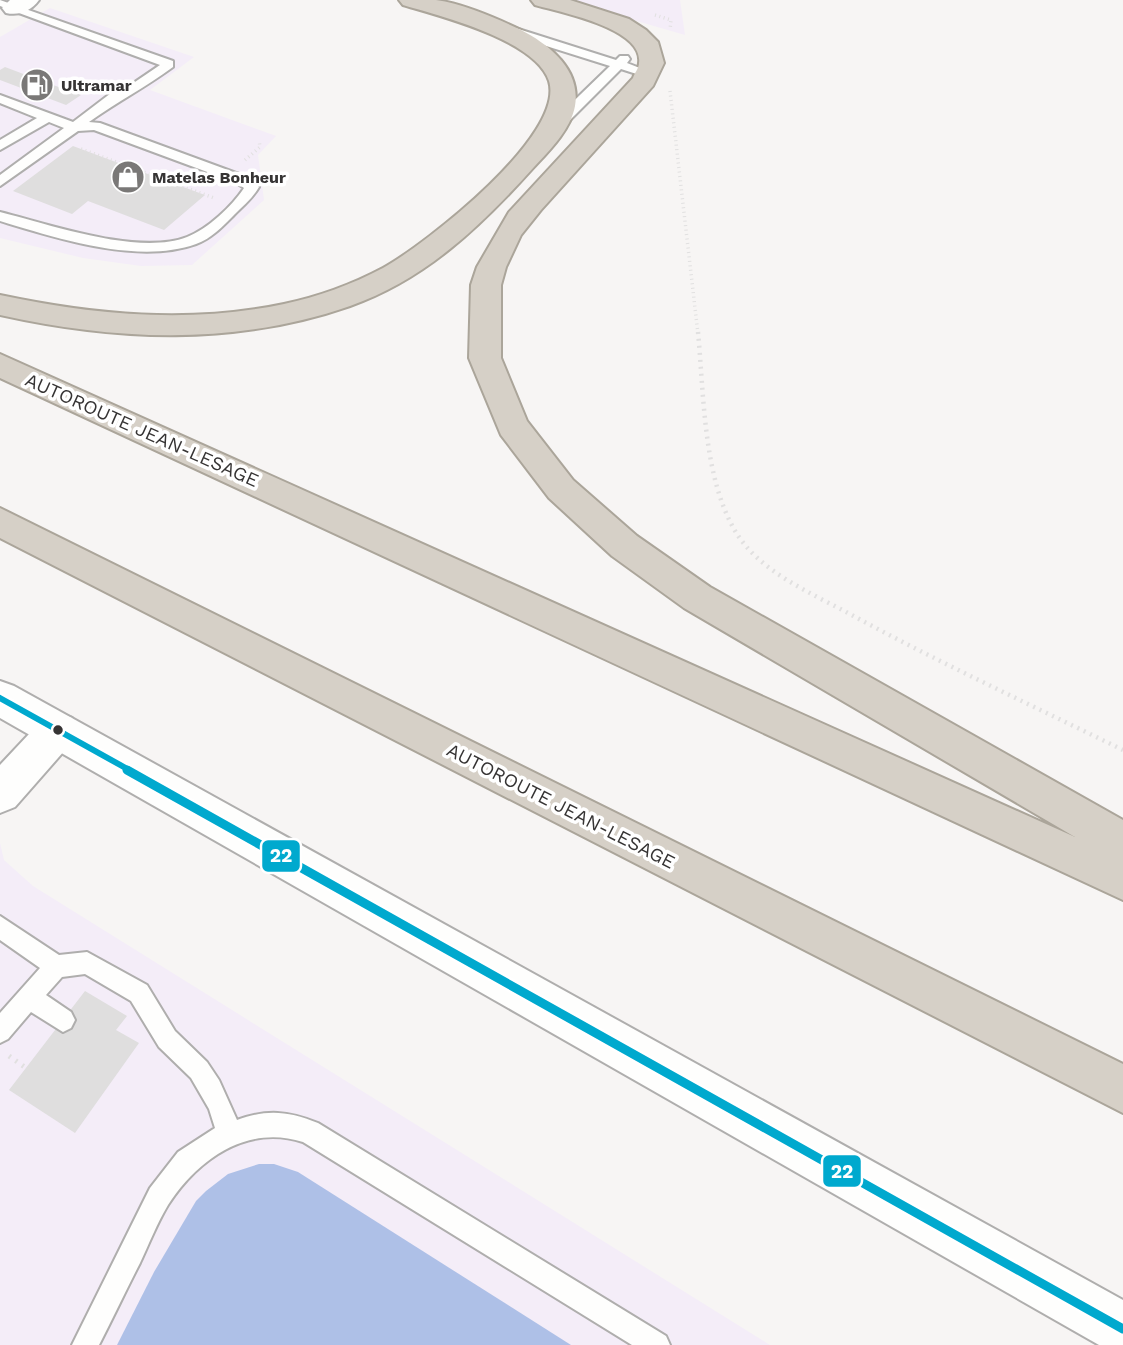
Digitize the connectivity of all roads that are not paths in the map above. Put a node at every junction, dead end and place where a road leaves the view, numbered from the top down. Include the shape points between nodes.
1 (411, 0) edge
2 (543, 0) edge
3 (10, 6) edge
4 (491, 25) junction
5 (647, 70) junction
6 (0, 99) edge
7 (49, 117) junction
8 (74, 127) junction
9 (552, 130) junction
10 (0, 146) edge
11 (0, 182) edge
12 (0, 216) edge
13 (111, 225) dead end
14 (115, 243) junction
15 (0, 305) edge
16 (0, 365) edge
17 (0, 522) edge
18 (0, 698) edge
19 (58, 730) junction
20 (0, 794) edge
21 (1123, 843) edge
22 (1123, 880) edge
23 (0, 928) edge
24 (56, 966) junction
25 (29, 997) junction
26 (62, 1020) dead end
27 (0, 1031) edge
28 (1123, 1089) edge
29 (229, 1135) junction
30 (1123, 1329) edge
31 (85, 1345) edge
32 (657, 1345) edge

1 - 4 highway
2 - 5 highway via 625,27 646,42
3 - 8 lane via 169,64
4 - 5 lane
4 - 9 highway via 535,48 557,72 563,107
5 - 9 lane
5 - 21 highway via 526,208 491,267 483,303 484,348 512,428 568,496 618,541 672,580
6 - 7 lane
7 - 8 lane
7 - 10 lane
8 - 11 lane
8 - 14 lane via 102,128 251,187 242,200 192,241 170,246
9 - 15 highway via 440,244 388,277 326,302 247,320 152,326 72,319
12 - 14 lane
13 - 14 lane
16 - 22 highway, AUTOROUTE JEAN-LESAGE
17 - 28 highway, AUTOROUTE JEAN-LESAGE
18 - 19 street
19 - 20 street
19 - 30 street
23 - 24 lane
24 - 25 lane
24 - 29 lane via 87,963 139,993 167,1039 211,1088
25 - 26 lane
25 - 27 lane
29 - 31 lane via 187,1161 159,1197
29 - 32 lane via 251,1127 284,1124 309,1132

